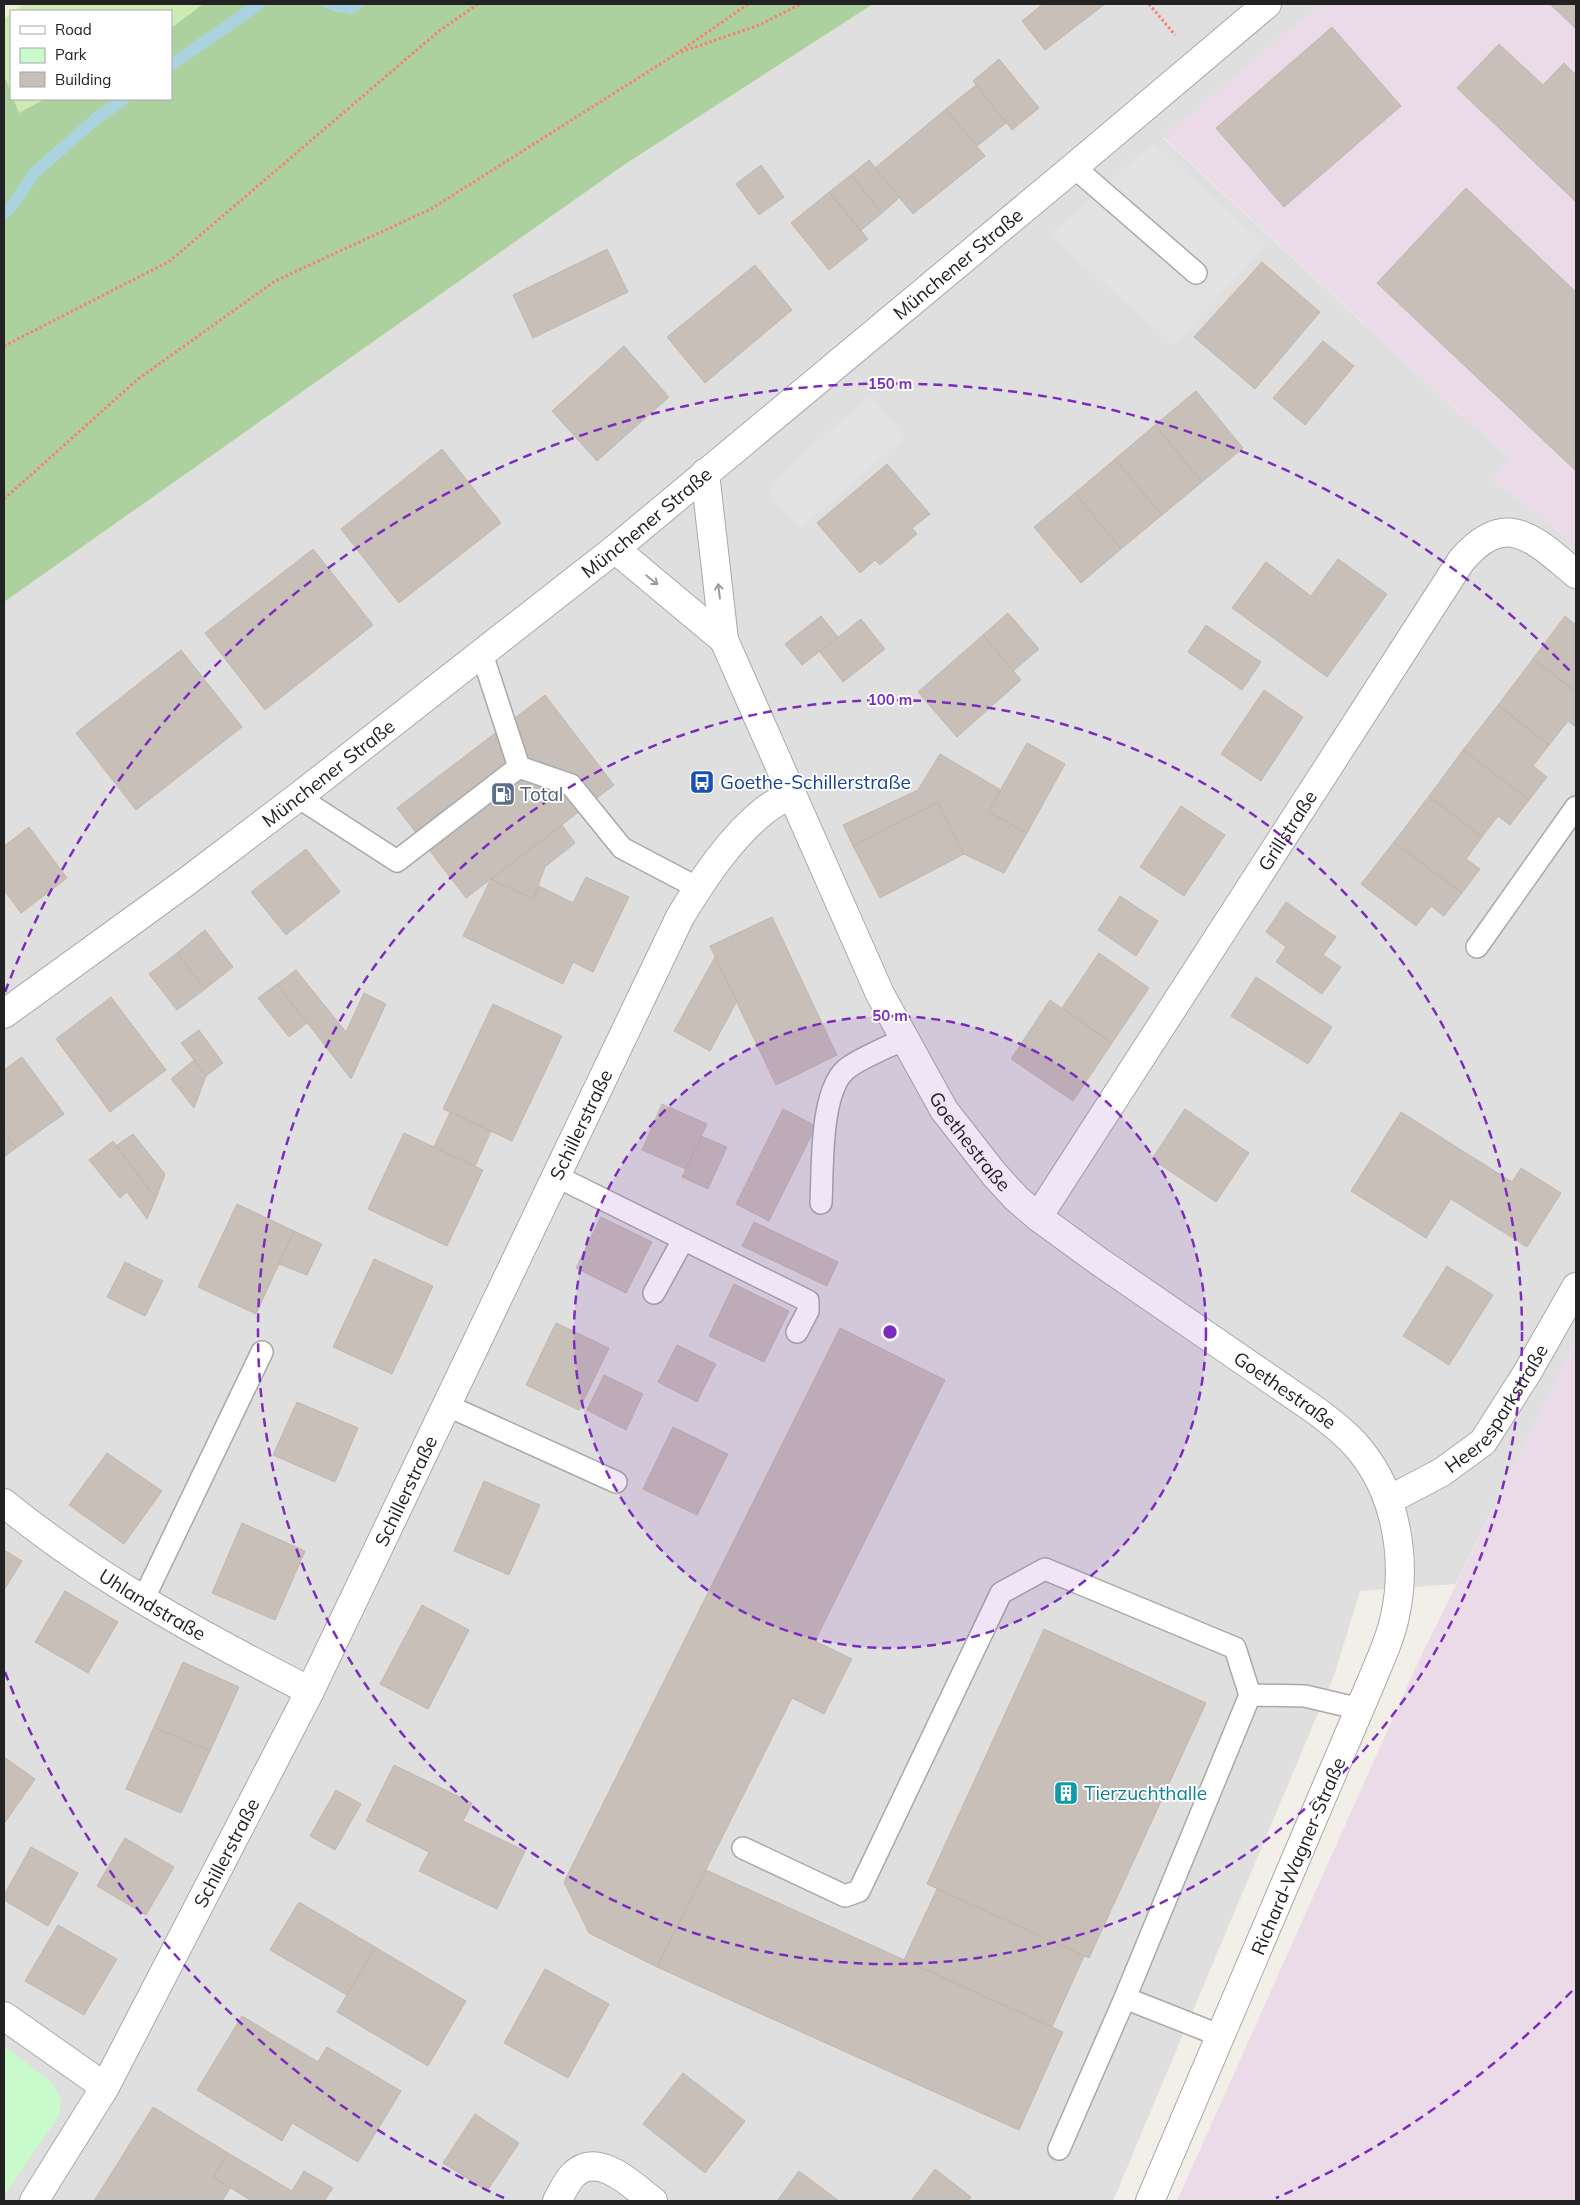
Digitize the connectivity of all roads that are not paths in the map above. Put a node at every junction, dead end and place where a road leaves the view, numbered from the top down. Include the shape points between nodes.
1 (1267, 4) edge
2 (1074, 167) junction
3 (1196, 273) dead end
4 (705, 473) junction
5 (615, 550) junction
6 (1576, 574) edge
7 (724, 640) junction
8 (482, 654) junction
9 (519, 767) junction
10 (791, 793) junction
11 (298, 797) junction
12 (1576, 807) edge
13 (698, 888) junction
14 (1476, 948) dead end
15 (4, 1014) edge
16 (904, 1039) junction
17 (556, 1176) junction
18 (821, 1203) dead end
19 (1038, 1217) junction
20 (683, 1240) junction
21 (1576, 1288) edge
22 (654, 1293) dead end
23 (797, 1332) dead end
24 (262, 1352) dead end
25 (446, 1405) junction
26 (616, 1482) dead end
27 (1389, 1500) junction
28 (4, 1503) edge
29 (143, 1600) junction
30 (310, 1691) junction
31 (1250, 1695) junction
32 (1360, 1709) junction
33 (743, 1848) dead end
34 (1125, 1998) junction
35 (4, 2016) edge
36 (1221, 2036) junction
37 (106, 2087) junction
38 (1059, 2149) dead end
39 (34, 2201) edge
40 (556, 2201) edge
41 (653, 2201) edge
42 (1150, 2201) edge

1 - 2 street, Münchener Straße
2 - 3 lane
2 - 4 street, Münchener Straße
4 - 5 street, Münchener Straße
7 -> 4 street, Goethestraße
5 -> 7 street, Goethestraße
5 - 8 street, Münchener Straße
6 - 19 street, Grillstraße via 1538,542 1520,534 1504,532 1480,542 1461,561
7 - 10 street, Goethestraße
8 - 9 lane
8 - 11 street, Münchener Straße
9 - 11 lane via 397,861
9 - 13 lane via 571,785 622,848
10 - 13 street, Schillerstraße via 765,810 732,843
10 - 16 street, Goethestraße via 880,994
11 - 15 street, Münchener Straße
12 - 14 lane
13 - 17 street, Schillerstraße via 680,917
16 - 18 lane via 847,1068 833,1089 827,1108
16 - 19 street, Goethestraße via 944,1110 975,1152 1016,1198
17 - 20 lane
17 - 25 street, Schillerstraße
19 - 27 street, Goethestraße via 1342,1431 1361,1451
20 - 22 lane
20 - 23 lane via 808,1301 808,1312
21 - 27 street, Heeresparkstraße via 1483,1442 1442,1472
24 - 29 lane
25 - 26 lane
25 - 30 street, Schillerstraße
27 - 32 street, Richard-Wagner-Straße via 1398,1542 1399,1583 1395,1617
28 - 29 street, Uhlandstraße
29 - 30 street, Uhlandstraße
30 - 37 street, Schillerstraße
31 - 32 lane via 1305,1696
31 - 33 lane via 1235,1648 1045,1569 1001,1593 859,1891 845,1896
31 - 34 lane
32 - 36 street, Richard-Wagner-Straße
34 - 36 lane
34 - 38 lane
35 - 37 street
36 - 42 street, Richard-Wagner-Straße
37 - 39 street, Schillerstraße
40 - 41 street via 574,2174 590,2166 608,2168

